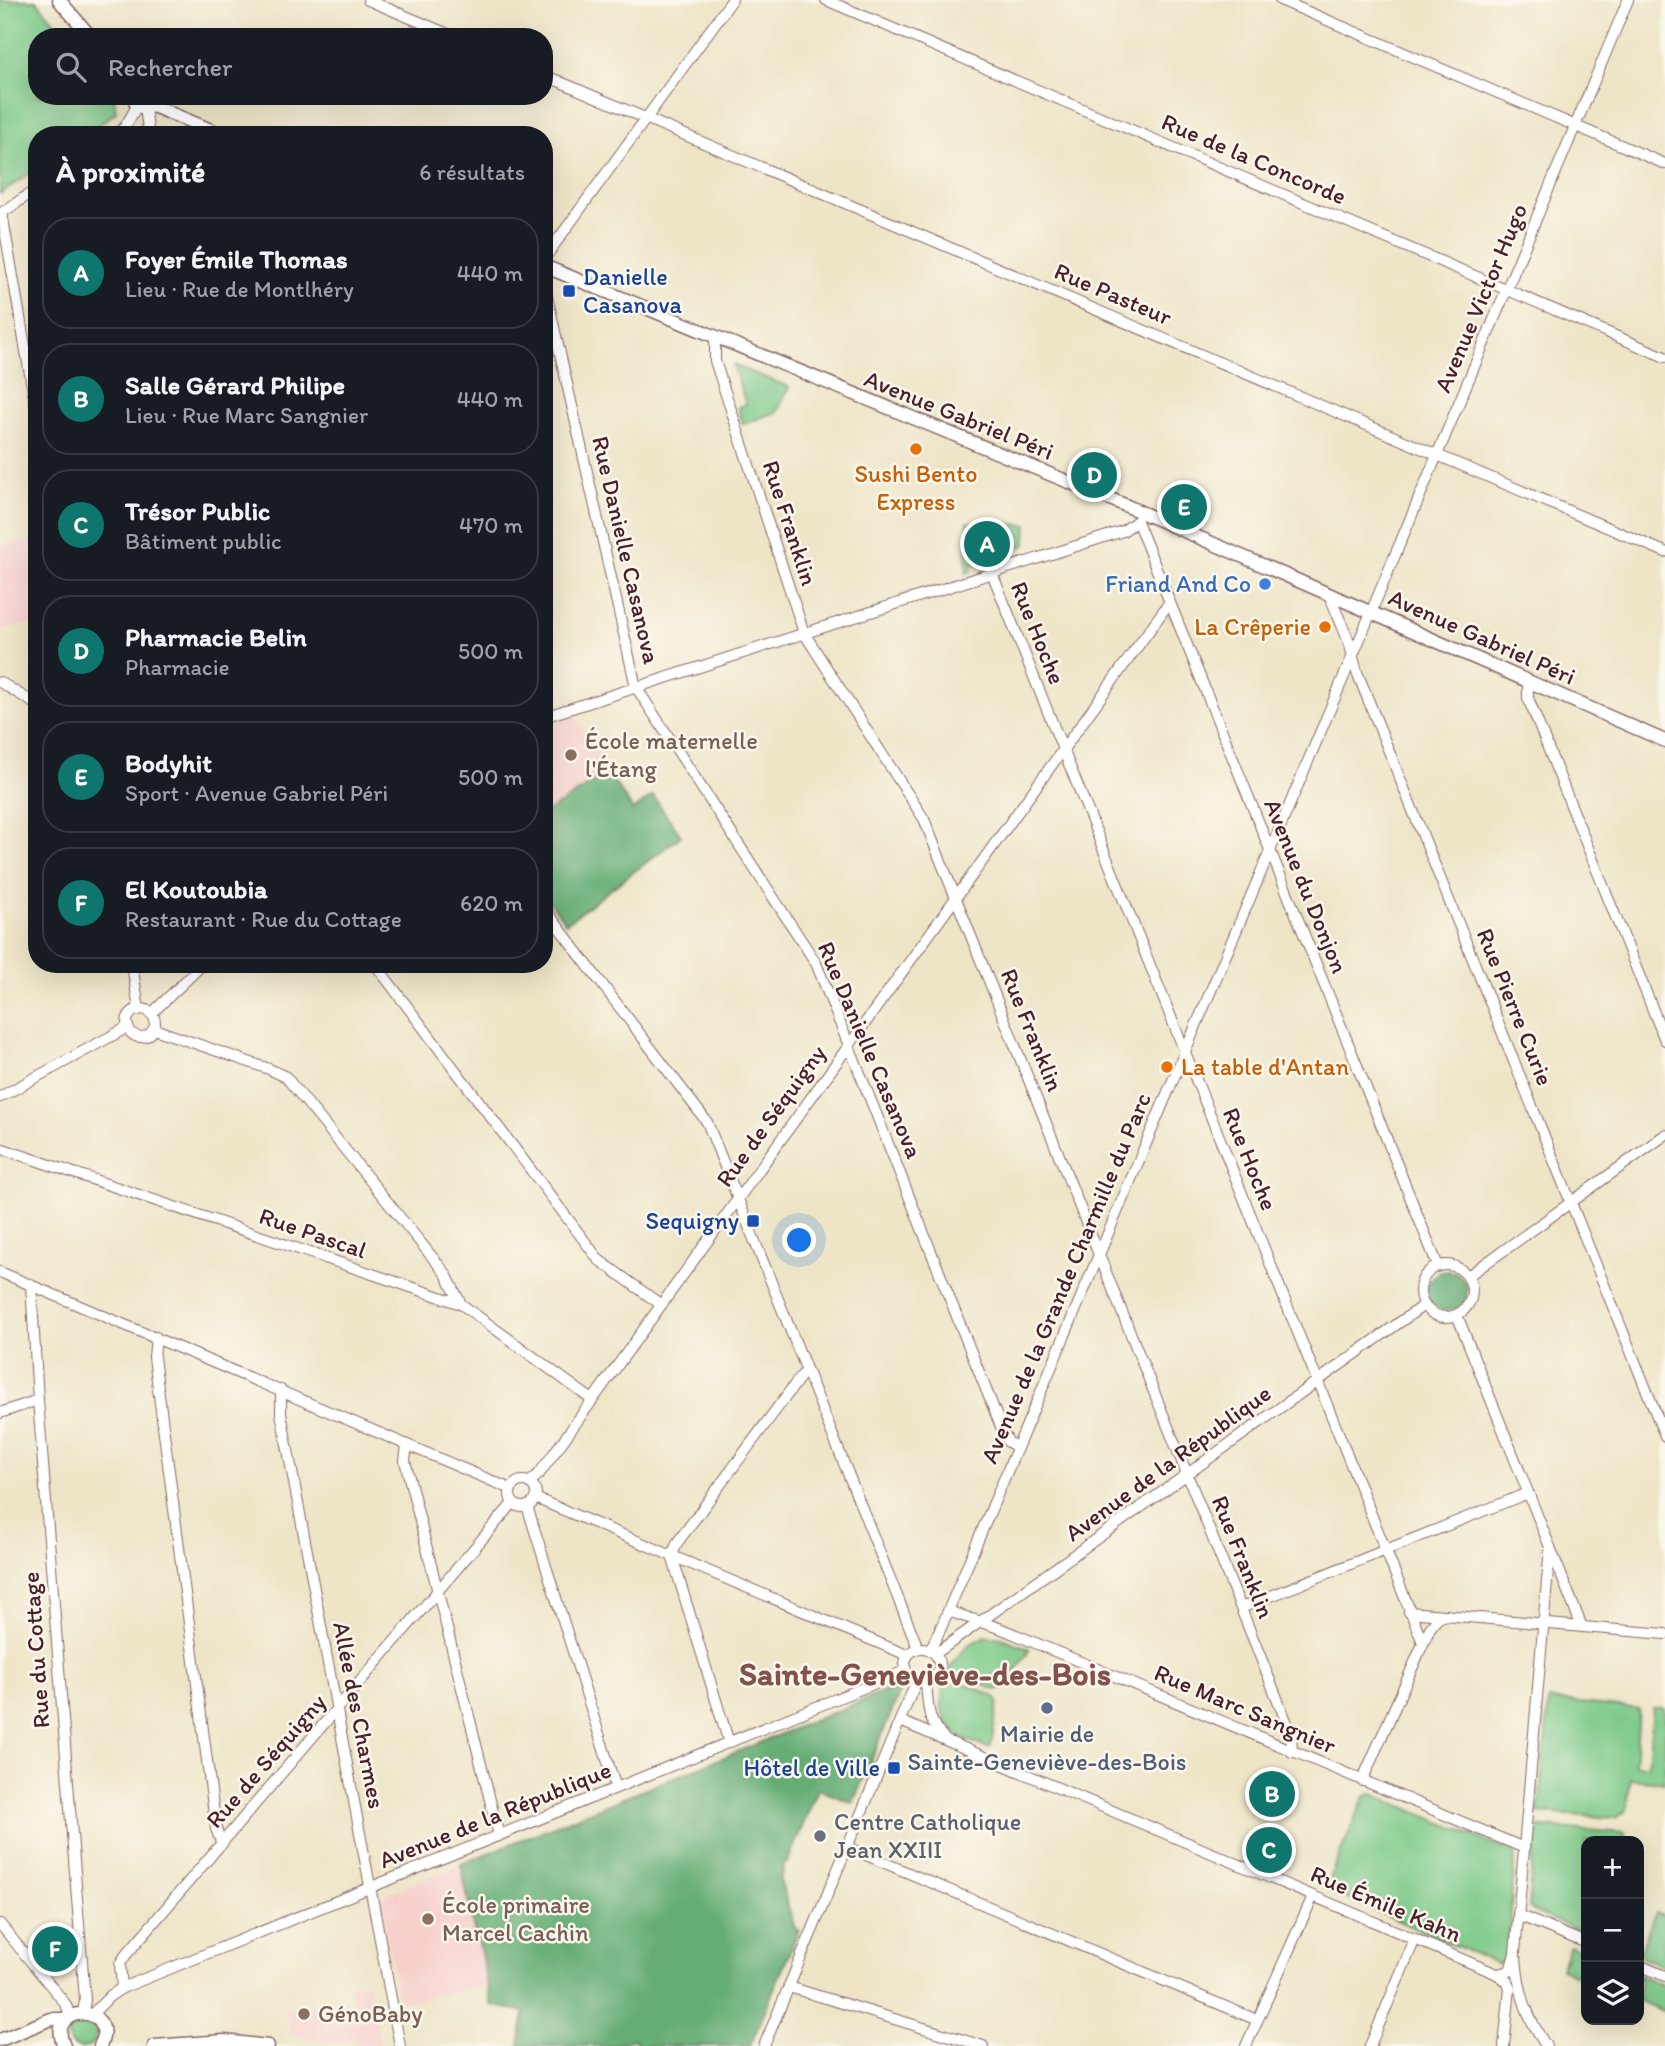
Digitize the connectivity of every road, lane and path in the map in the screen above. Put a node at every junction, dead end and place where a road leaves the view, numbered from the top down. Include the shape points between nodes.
1 (59, 0) edge
2 (368, 0) edge
3 (732, 0) edge
4 (826, 0) edge
5 (1280, 0) edge
6 (1628, 0) edge
7 (82, 28) edge
8 (434, 28) edge
9 (553, 79) edge
10 (143, 105) edge
11 (145, 105) edge
12 (152, 105) edge
13 (646, 118) junction
14 (126, 126) edge
15 (148, 126) edge
16 (202, 126) edge
17 (1576, 126) junction
18 (1665, 164) edge
19 (28, 195) edge
20 (1, 214) edge
21 (553, 247) edge
22 (553, 270) edge
23 (1507, 290) junction
24 (553, 323) edge
25 (715, 338) junction
26 (1665, 357) edge
27 (28, 365) edge
28 (1438, 455) junction
29 (1139, 517) junction
30 (1665, 552) edge
31 (992, 572) junction
32 (1329, 594) junction
33 (1169, 603) junction
34 (1371, 612) junction
35 (804, 634) junction
36 (1353, 653) junction
37 (0, 681) edge
38 (1528, 681) junction
39 (636, 687) junction
40 (28, 699) edge
41 (553, 714) edge
42 (1665, 741) edge
43 (1062, 750) junction
44 (1270, 851) junction
45 (956, 897) junction
46 (553, 920) edge
47 (133, 973) edge
48 (194, 973) edge
49 (381, 973) edge
50 (139, 1010) junction
51 (151, 1014) junction
52 (128, 1027) junction
53 (154, 1029) junction
54 (1665, 1040) edge
55 (848, 1044) junction
56 (1185, 1054) junction
57 (0, 1097) edge
58 (1665, 1135) edge
59 (0, 1148) edge
60 (738, 1198) junction
61 (1571, 1202) junction
62 (1098, 1254) junction
63 (1438, 1266) junction
64 (0, 1272) edge
65 (1468, 1276) junction
66 (31, 1284) junction
67 (461, 1304) junction
68 (660, 1304) junction
69 (1424, 1305) junction
70 (1457, 1315) junction
71 (156, 1337) junction
72 (807, 1370) junction
73 (1317, 1382) junction
74 (281, 1390) junction
75 (591, 1399) junction
76 (38, 1400) junction
77 (0, 1413) edge
78 (1665, 1436) edge
79 (407, 1445) junction
80 (1017, 1447) junction
81 (1187, 1475) junction
82 (529, 1483) junction
83 (511, 1489) junction
84 (1528, 1493) junction
85 (535, 1498) junction
86 (513, 1503) junction
87 (527, 1506) junction
88 (1550, 1548) junction
89 (1384, 1550) junction
90 (672, 1556) junction
91 (438, 1593) junction
92 (1241, 1608) junction
93 (948, 1611) junction
94 (1409, 1612) junction
95 (1447, 1615) junction
96 (982, 1622) junction
97 (1542, 1624) junction
98 (1582, 1627) junction
99 (1665, 1634) edge
100 (1423, 1643) junction
101 (918, 1648) junction
102 (932, 1652) junction
103 (907, 1656) junction
104 (905, 1671) junction
105 (921, 1682) junction
106 (337, 1711) junction
107 (900, 1721) junction
108 (948, 1741) junction
109 (729, 1743) junction
110 (1292, 1752) junction
111 (1362, 1781) junction
112 (616, 1788) junction
113 (499, 1836) junction
114 (222, 1844) junction
115 (847, 1847) junction
116 (1524, 1848) junction
117 (371, 1888) junction
118 (1313, 1896) junction
119 (1518, 1915) junction
120 (0, 1924) edge
121 (1415, 1939) junction
122 (1581, 1941) edge
123 (1515, 1953) junction
124 (1644, 1967) edge
125 (1497, 1974) junction
126 (1665, 1976) edge
127 (789, 1987) junction
128 (122, 1988) junction
129 (1522, 2002) junction
130 (104, 2004) junction
131 (1508, 2004) junction
132 (78, 2016) junction
133 (1257, 2020) junction
134 (102, 2026) junction
135 (0, 2040) edge
136 (105, 2045) edge
137 (64, 2046) edge
138 (154, 2046) edge
139 (268, 2046) edge
140 (400, 2046) edge
141 (764, 2046) edge
142 (983, 2046) edge
143 (1246, 2046) edge
144 (1370, 2046) edge
145 (1504, 2046) edge
146 (1546, 2046) edge

1 - 7 street
2 - 8 street
3 - 13 street
4 - 23 street, Rue de la Concorde
5 - 17 street
6 - 17 street, Avenue Victor Hugo
9 - 13 street, Rue Pasteur
10 - 14 street
11 - 15 street
12 - 16 street
13 - 21 street
13 - 28 street, Rue Pasteur
17 - 18 street
17 - 23 street, Avenue Victor Hugo
19 - 20 street
20 - 27 street
22 - 25 street, Avenue Gabriel Péri
23 - 26 street, Rue de la Concorde
23 - 28 street, Avenue Victor Hugo
24 - 39 street, Rue Danielle Casanova
25 - 29 street, Avenue Gabriel Péri
25 - 35 street, Rue Franklin via 715,360
28 - 30 street, Rue Pasteur
28 - 34 street, Avenue Victor Hugo
29 - 31 street via 1123,531
29 - 32 street, Avenue Gabriel Péri
29 - 33 street, Avenue du Donjon
31 - 35 street
31 - 43 street, Rue Hoche
32 - 34 street, Avenue Gabriel Péri
32 - 36 street, Rue Pierre Curie
33 - 43 street, Rue de Séquigny
33 - 44 street, Avenue du Donjon
34 - 36 street, Avenue de la Grande Charmille du Parc
34 - 38 street, Avenue Gabriel Péri
35 - 39 street
35 - 45 street, Rue Franklin via 919,809
36 - 44 street, Avenue de la Grande Charmille du Parc
36 - 61 street, Rue Pierre Curie via 1357,673
37 - 40 street
38 - 42 street, Avenue Gabriel Péri
38 - 54 street via 1528,698
39 - 41 street
39 - 55 street, Rue Danielle Casanova via 816,963
43 - 45 street, Rue de Séquigny
43 - 56 street, Rue Hoche
44 - 56 street, Avenue de la Grande Charmille du Parc
44 - 63 street, Avenue du Donjon
45 - 55 street, Rue de Séquigny
45 - 62 street, Rue Franklin
46 - 60 street via 708,1122
47 - 50 street
48 - 51 street
49 - 68 street via 599,1260
50 - 51 street
50 - 52 street via 131,1014
51 - 53 street
52 - 53 street via 140,1037
52 - 57 street
53 - 67 street via 286,1077 446,1274
55 - 60 street, Rue de Séquigny
55 - 80 street, Rue Danielle Casanova via 1001,1427
56 - 62 street, Avenue de la Grande Charmille du Parc
56 - 73 street, Rue Hoche
58 - 61 street
59 - 67 street, Rue Pascal
60 - 68 street, Rue de Séquigny
60 - 72 street
61 - 65 street
61 - 78 street, Rue Pierre Curie
62 - 80 street, Avenue de la Grande Charmille du Parc
62 - 81 street, Rue Franklin
63 - 65 street via 1455,1266
63 - 69 street via 1422,1282
64 - 66 street
65 - 70 street via 1472,1298
66 - 71 street
66 - 76 street, Rue du Cottage
67 - 75 street, Rue Pascal
68 - 75 street, Rue de Séquigny
69 - 70 street via 1443,1317
69 - 73 street, Avenue de la République
70 - 84 street
71 - 74 street
71 - 114 street via 154,1357 216,1829
72 - 90 street via 677,1543
72 - 101 street
73 - 81 street, Avenue de la République
73 - 89 street, Rue Hoche
74 - 79 street
74 - 106 street, Allée des Charmes via 281,1413
75 - 82 street, Rue de Séquigny
76 - 77 street
76 - 132 street, Rue du Cottage via 85,2000
79 - 83 street
79 - 91 street via 405,1461
80 - 93 street, Avenue de la Grande Charmille du Parc
81 - 92 street, Rue Franklin
81 - 96 street, Avenue de la République
82 - 83 street
82 - 85 street
83 - 86 street
84 - 88 street
84 - 89 street
85 - 87 street
85 - 90 street
86 - 87 street
86 - 91 street, Rue de Séquigny
87 - 112 street
88 - 97 street
88 - 98 street
89 - 92 street
89 - 94 street, Rue Hoche
90 - 103 street
90 - 109 street
91 - 106 street, Rue de Séquigny
91 - 113 street
92 - 110 street, Rue Franklin via 1291,1733
93 - 96 street, Rue Marc Sangnier
93 - 102 street, Avenue de la Grande Charmille du Parc
94 - 95 street
94 - 100 street, Rue Hoche
95 - 97 street
95 - 100 street via 1434,1622
96 - 102 street, Avenue de la République
96 - 110 street, Rue Marc Sangnier
97 - 98 street
97 - 116 street
98 - 99 street
100 - 111 street
101 - 102 street
101 - 103 street
102 - 105 street via 939,1671
103 - 104 street
104 - 105 street
104 - 109 street, Avenue de la République
105 - 107 street
105 - 108 street via 933,1727
106 - 114 street, Rue de Séquigny
106 - 117 street, Allée des Charmes
107 - 108 street, Rue Émile Kahn
107 - 115 street
108 - 118 street, Rue Émile Kahn
109 - 112 street, Avenue de la République
110 - 111 street, Rue Marc Sangnier
111 - 116 street, Rue Marc Sangnier
112 - 113 street, Avenue de la République
113 - 117 street, Avenue de la République
114 - 128 street, Rue de Séquigny via 125,1956 120,1964
115 - 127 street
115 - 133 street
116 - 119 street
117 - 128 street, Avenue de la République
117 - 140 street, Allée des Charmes
118 - 121 street, Rue Émile Kahn
118 - 133 street
119 - 122 street
119 - 123 street
120 - 132 street
121 - 125 street, Rue Émile Kahn
121 - 144 street
123 - 125 street via 1510,1971
123 - 129 street
124 - 126 street
125 - 131 street via 1509,1984
127 - 141 street
127 - 142 street
128 - 130 street, Avenue de la République
129 - 131 street
129 - 146 street
130 - 132 street, Avenue de la République
130 - 134 street
131 - 145 street
132 - 134 street
132 - 135 street via 51,2019
132 - 137 street via 61,2031
133 - 143 street
134 - 136 street
138 - 139 street via 223,2042

